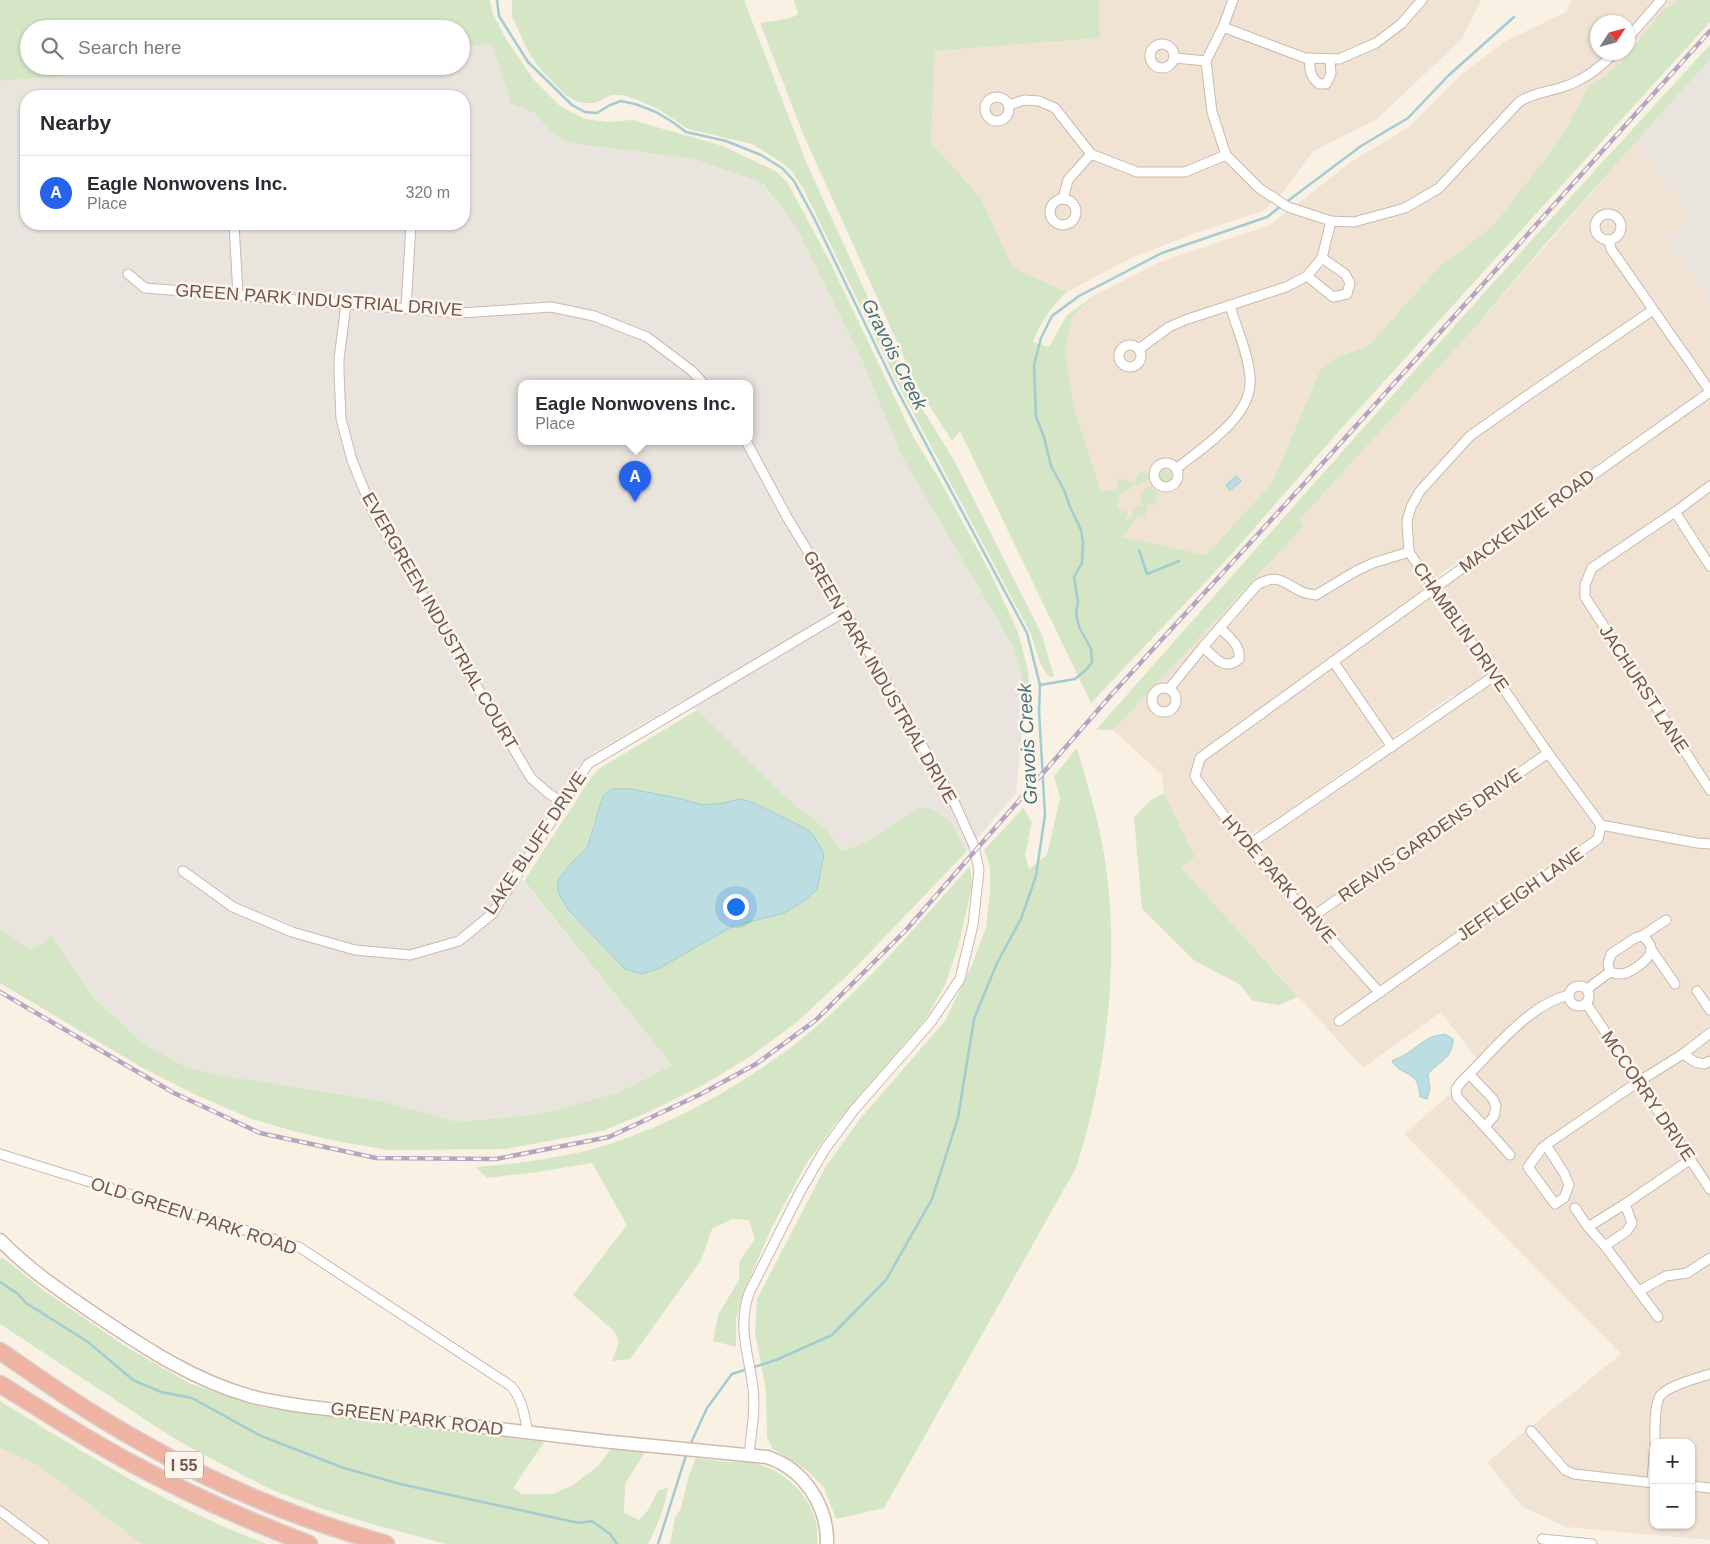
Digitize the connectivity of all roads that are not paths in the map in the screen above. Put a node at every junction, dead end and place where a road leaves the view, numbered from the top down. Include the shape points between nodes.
1 (1233, 0) edge
2 (1422, 0) edge
3 (1661, 0) edge
4 (1223, 27) junction
5 (1635, 30) edge
6 (1175, 58) dead end
7 (1310, 58) junction
8 (1330, 59) junction
9 (1607, 60) edge
10 (1206, 61) junction
11 (1008, 105) dead end
12 (1091, 154) junction
13 (1226, 155) junction
14 (1063, 199) dead end
15 (1331, 221) junction
16 (234, 230) edge
17 (411, 230) edge
18 (1608, 240) dead end
19 (1322, 258) junction
20 (128, 274) dead end
21 (1307, 276) junction
22 (238, 295) junction
23 (346, 304) junction
24 (1230, 306) junction
25 (406, 308) junction
26 (1653, 310) junction
27 (1139, 349) dead end
28 (700, 380) edge
29 (1710, 391) edge
30 (748, 445) edge
31 (1176, 469) dead end
32 (1710, 486) edge
33 (1676, 512) junction
34 (1409, 552) junction
35 (1710, 566) edge
36 (1434, 588) junction
37 (844, 612) junction
38 (1220, 628) junction
39 (1203, 646) junction
40 (1333, 661) junction
41 (1494, 676) junction
42 (1169, 689) dead end
43 (1392, 747) junction
44 (1548, 753) junction
45 (1200, 758) joint
46 (1710, 790) edge
47 (563, 803) junction
48 (1601, 825) junction
49 (1710, 844) edge
50 (1247, 846) junction
51 (182, 870) dead end
52 (1312, 917) junction
53 (1666, 920) dead end
54 (1642, 936) junction
55 (1651, 949) junction
56 (1610, 972) junction
57 (1674, 984) dead end
58 (1587, 989) junction
59 (1697, 991) dead end
60 (1380, 993) junction
61 (1569, 996) junction
62 (1586, 1004) junction
63 (1710, 1010) edge
64 (1339, 1020) dead end
65 (1710, 1033) edge
66 (1683, 1054) junction
67 (1710, 1061) edge
68 (1470, 1074) junction
69 (1638, 1082) junction
70 (1485, 1127) junction
71 (1546, 1146) junction
72 (0, 1154) edge
73 (1510, 1155) dead end
74 (1691, 1159) junction
75 (1710, 1189) edge
76 (1625, 1204) junction
77 (1575, 1208) dead end
78 (1588, 1227) junction
79 (0, 1240) edge
80 (1606, 1246) junction
81 (1710, 1258) edge
82 (1639, 1291) junction
83 (1658, 1317) dead end
84 (0, 1351) edge
85 (1710, 1374) edge
86 (0, 1384) edge
87 (528, 1432) junction
88 (1531, 1432) dead end
89 (1655, 1439) edge
90 (749, 1455) junction
91 (1650, 1482) edge
92 (1695, 1486) edge
93 (1710, 1488) edge
94 (0, 1511) edge
95 (1542, 1539) dead end
96 (44, 1544) edge
97 (309, 1544) edge
98 (386, 1544) edge
99 (827, 1544) edge
100 (1592, 1544) edge

1 - 4 street
2 - 8 street via 1401,24 1376,43 1339,59
3 - 5 street
4 - 7 street
4 - 10 street
6 - 10 street
7 - 8 street
7 - 8 street via 1309,68 1318,84 1326,84 1332,74
9 - 15 street via 1599,69 1571,84 1530,94 1519,102 1439,188 1405,208 1354,222
10 - 13 street via 1212,112
11 - 12 street via 1039,100 1055,108
12 - 13 street via 1137,172 1185,172
12 - 14 street via 1068,180
13 - 15 street via 1259,188 1288,207
15 - 19 street
16 - 22 street
17 - 25 street
18 - 26 street
19 - 21 street
19 - 21 street via 1344,274 1350,283 1347,294 1333,297
20 - 22 street, GREEN PARK INDUSTRIAL DRIVE via 145,288
21 - 24 street via 1286,287
22 - 23 street, GREEN PARK INDUSTRIAL DRIVE
23 - 25 street, GREEN PARK INDUSTRIAL DRIVE
23 - 47 street, EVERGREEN INDUSTRIAL COURT via 339,360 341,419 352,460 373,512 531,778
24 - 27 street via 1169,327
24 - 31 street via 1248,366 1248,398 1235,420
25 - 28 street, GREEN PARK INDUSTRIAL DRIVE via 461,312 551,306 594,316 647,337
26 - 29 street
26 - 34 street, CHAMBLIN DRIVE via 1470,436 1420,491 1410,507 1407,521
29 - 36 street, MACKENZIE ROAD
30 - 37 street, GREEN PARK INDUSTRIAL DRIVE
32 - 33 street
33 - 35 street
33 - 46 street, JACHURST LANE via 1592,568 1585,585 1585,597
34 - 36 street, CHAMBLIN DRIVE
34 - 38 street via 1373,563 1316,595 1274,578 1265,581 1257,585
36 - 40 street, MACKENZIE ROAD
36 - 41 street, CHAMBLIN DRIVE
37 - 47 street, LAKE BLUFF DRIVE via 588,764
37 - 90 street, GREEN PARK INDUSTRIAL DRIVE via 933,763 974,846 979,870 973,925 960,979 931,1022 854,1110 825,1149 749,1293 743,1318 754,1398
38 - 39 street
38 - 39 street via 1237,646 1239,659 1227,665 1221,663
39 - 42 street
40 - 43 street
40 - 45 street, MACKENZIE ROAD
41 - 43 street
41 - 44 street, CHAMBLIN DRIVE
43 - 50 street
44 - 48 street, CHAMBLIN DRIVE
44 - 52 street, REAVIS GARDENS DRIVE
45 - 50 street, HYDE PARK DRIVE via 1195,776 1197,780
47 - 51 street, LAKE BLUFF DRIVE via 492,914 460,941 410,955 355,950 292,932 233,906
48 - 49 street
48 - 60 street, JEFFLEIGH LANE via 1598,839
50 - 52 street, HYDE PARK DRIVE
52 - 60 street, HYDE PARK DRIVE
53 - 54 street
54 - 55 street
54 - 56 street via 1611,954
55 - 56 street via 1648,958 1626,973
55 - 57 street
56 - 58 street
58 - 61 street via 1575,986
58 - 62 street via 1589,998
59 - 63 street
60 - 64 street, JEFFLEIGH LANE
61 - 62 street via 1573,1004
61 - 68 street via 1540,1009 1510,1032
62 - 69 street, MCCORRY DRIVE
65 - 66 street
66 - 67 street via 1695,1062 1704,1064
66 - 69 street
68 - 70 street via 1496,1106 1494,1116
68 - 70 street via 1456,1089 1457,1097
69 - 71 street
69 - 74 street, MCCORRY DRIVE
70 - 73 street
71 - 71 street via 1528,1166 1555,1204 1564,1198 1570,1185
72 - 87 street, OLD GREEN PARK ROAD via 299,1248 511,1386 523,1406
74 - 75 street, MCCORRY DRIVE
74 - 76 street
76 - 78 street
76 - 80 street via 1632,1223 1627,1231
77 - 78 street
78 - 80 street
79 - 87 street, GREEN PARK ROAD via 45,1280 135,1341 175,1366 222,1388 302,1406
80 - 82 street
81 - 82 street via 1687,1273 1666,1276
82 - 83 street
84 - 98 highway, I 55 via 99,1417 183,1464 274,1506
85 - 89 street via 1661,1395
86 - 97 highway, I 55 via 174,1486
87 - 90 street, GREEN PARK ROAD
88 - 91 street via 1565,1470 1574,1474
90 - 99 street, GREEN PARK ROAD via 775,1460 803,1480 824,1514
92 - 93 street
94 - 96 street
95 - 100 street

